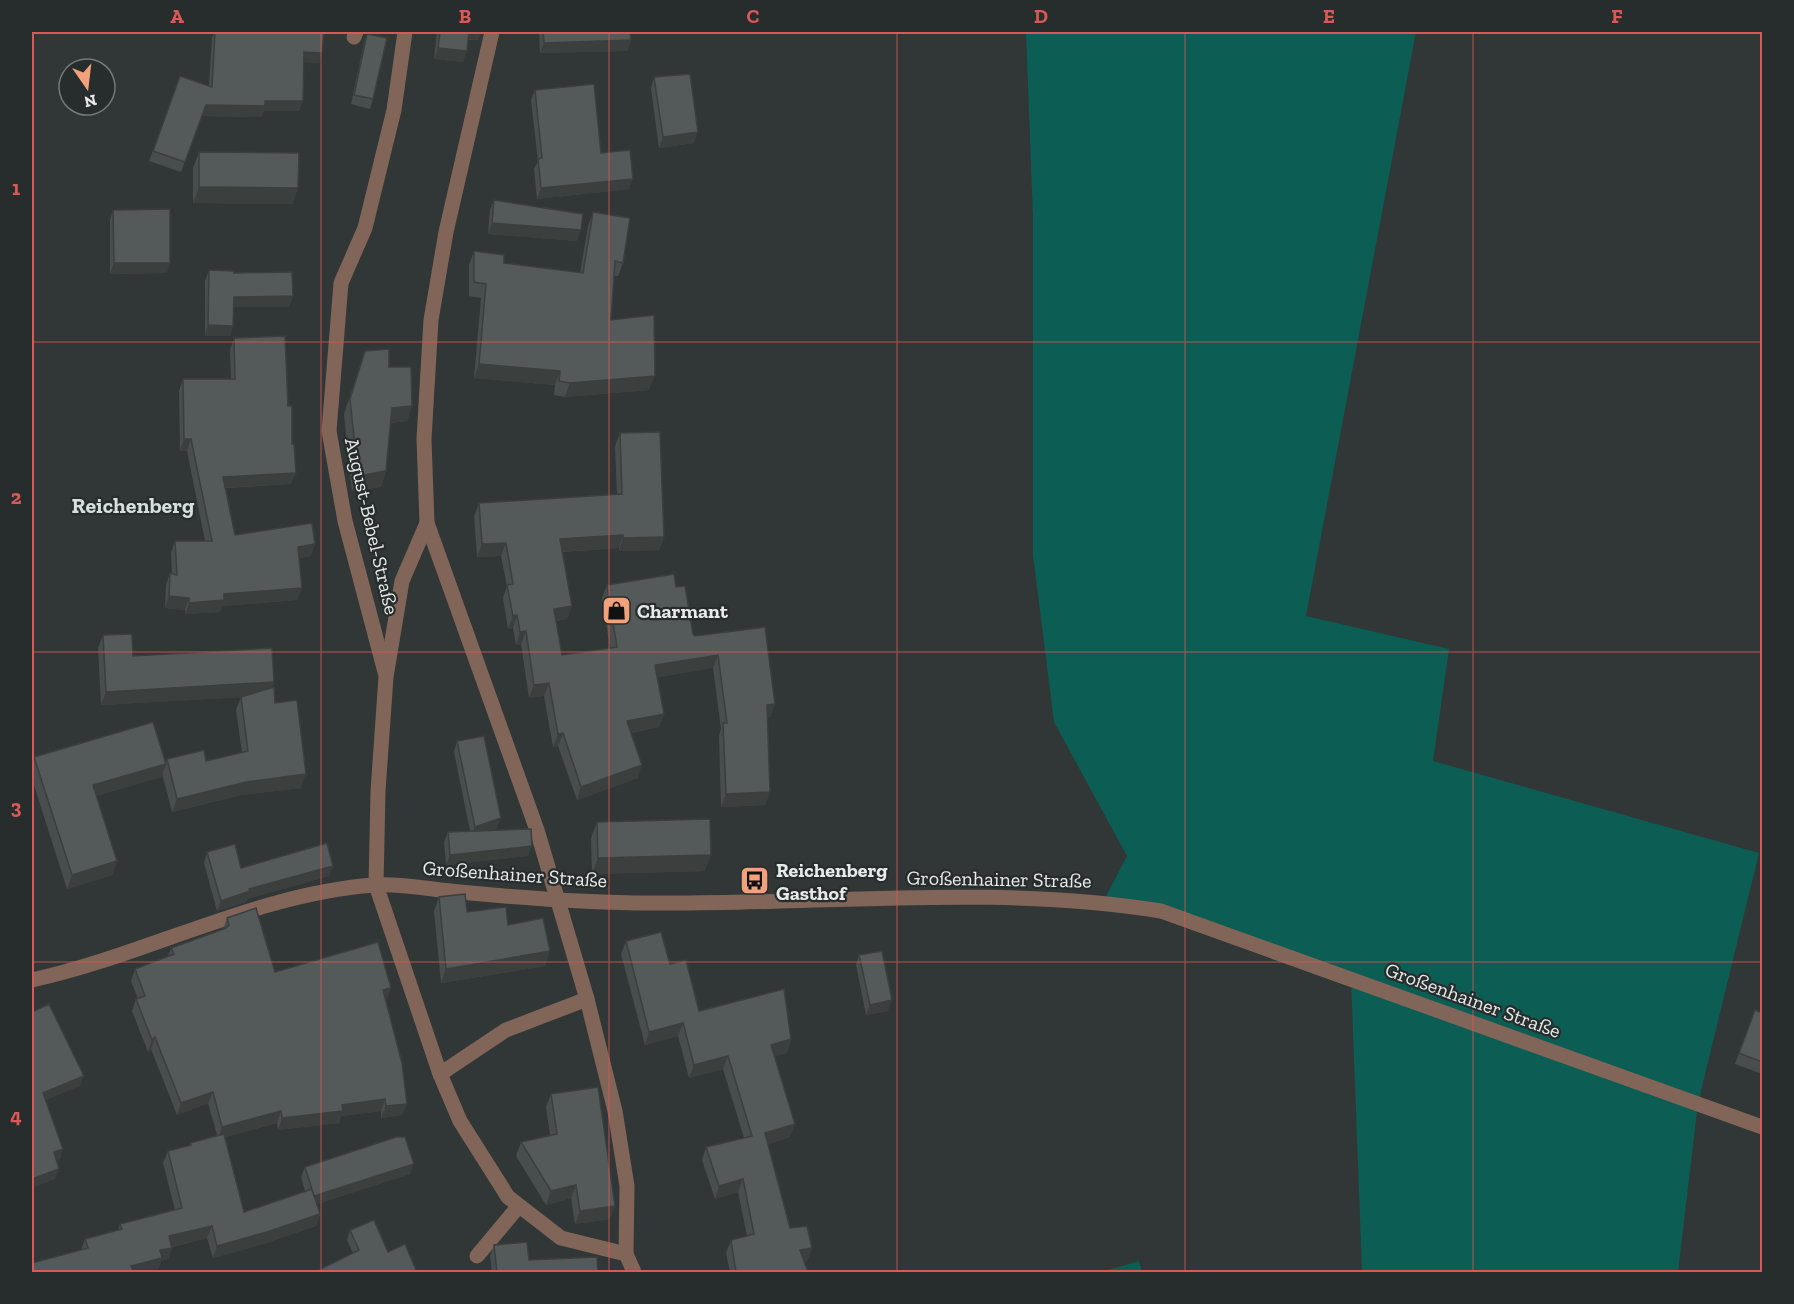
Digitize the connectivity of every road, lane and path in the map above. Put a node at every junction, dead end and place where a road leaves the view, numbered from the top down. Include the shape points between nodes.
1 (405, 32) edge
2 (492, 32) edge
3 (427, 523) junction
4 (386, 677) junction
5 (376, 885) junction
6 (559, 901) junction
7 (32, 980) edge
8 (588, 999) junction
9 (440, 1074) junction
10 (1762, 1127) edge
11 (518, 1207) junction
12 (626, 1254) junction
13 (477, 1256) dead end
14 (634, 1272) edge

1 - 4 street, August-Bebel-Straße via 394,110 365,228 341,283 329,431 345,521
2 - 3 street, August-Bebel-Straße via 430,320 424,439
3 - 4 street, August-Bebel-Straße via 402,581
3 - 6 street, August-Bebel-Straße
4 - 5 street, August-Bebel-Straße
5 - 6 street, Großenhainer Straße
5 - 7 street, Großenhainer Straße via 301,898 196,926 67,972
5 - 9 street, August-Bebel-Straße
6 - 8 street, August-Bebel-Straße
6 - 10 street, Großenhainer Straße via 943,898 1103,902 1161,911
8 - 9 street via 506,1030
8 - 12 street, August-Bebel-Straße via 615,1111 627,1186
9 - 11 street, August-Bebel-Straße via 460,1121
11 - 12 street, August-Bebel-Straße via 561,1238
11 - 13 street
12 - 14 street, August-Bebel-Straße

